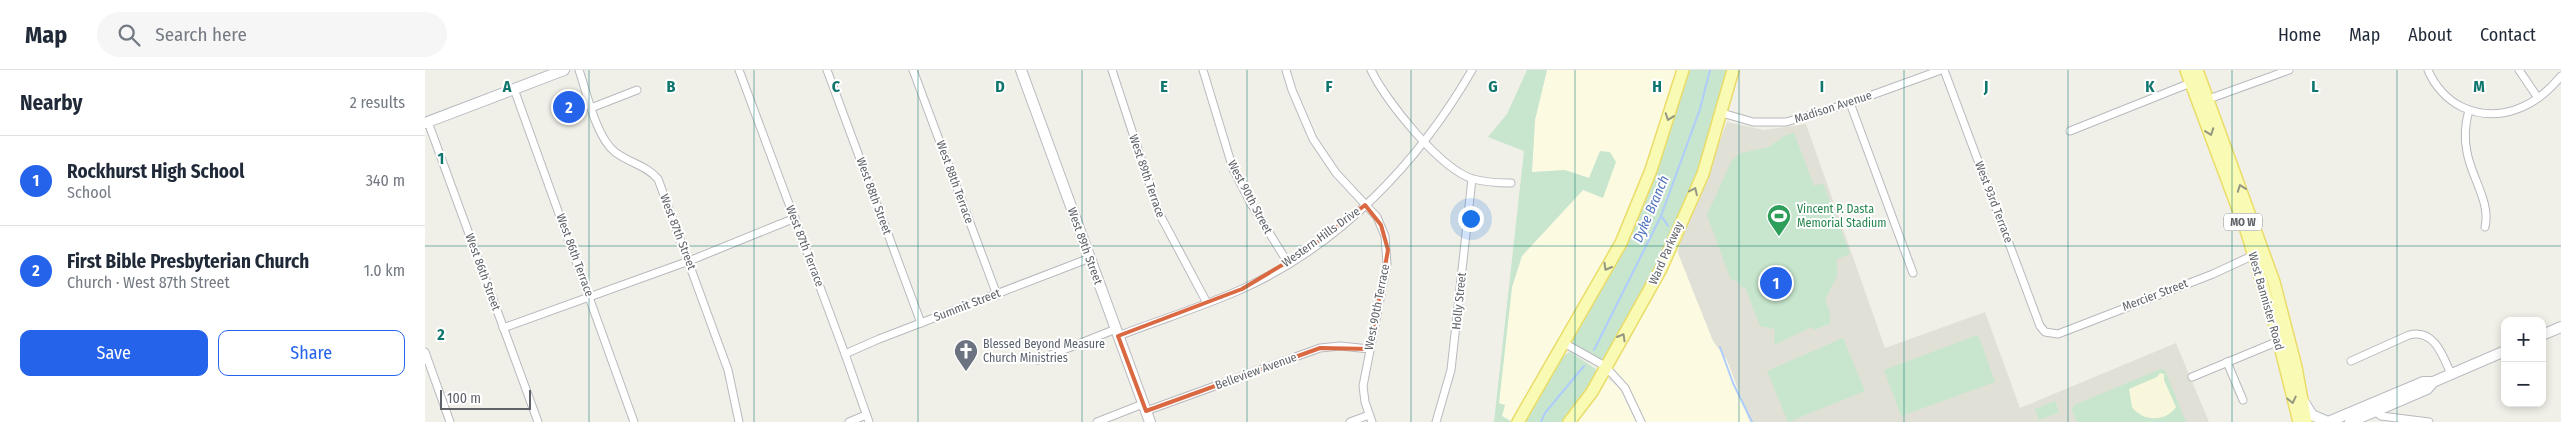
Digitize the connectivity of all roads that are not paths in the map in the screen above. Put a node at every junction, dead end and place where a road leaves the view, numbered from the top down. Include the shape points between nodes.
1 (564, 70) edge
2 (579, 70) edge
3 (739, 70) edge
4 (827, 70) edge
5 (913, 70) edge
6 (1021, 70) edge
7 (1112, 70) edge
8 (1203, 70) edge
9 (1286, 70) edge
10 (1371, 70) edge
11 (1472, 70) edge
12 (1683, 70) edge
13 (1733, 70) edge
14 (1942, 70) edge
15 (2187, 70) edge
16 (2289, 70) edge
17 (2428, 70) edge
18 (2519, 70) edge
19 (2561, 76) edge
20 (2197, 77) edge
21 (514, 89) junction
22 (637, 90) dead end
23 (2538, 98) junction
24 (2204, 101) junction
25 (1850, 103) junction
26 (591, 108) junction
27 (2469, 110) junction
28 (1722, 113) junction
29 (427, 122) edge
30 (2071, 131) dead end
31 (1425, 142) junction
32 (1473, 179) junction
33 (1511, 183) dead end
34 (1365, 205) junction
35 (795, 218) junction
36 (2485, 227) dead end
37 (2258, 253) junction
38 (1090, 258) junction
39 (689, 261) junction
40 (1288, 263) junction
41 (1913, 273) dead end
42 (997, 294) junction
43 (590, 297) junction
44 (1207, 303) junction
45 (921, 323) junction
46 (2561, 327) edge
47 (503, 328) junction
48 (1117, 332) junction
49 (2046, 333) joint
50 (2546, 333) edge
51 (2283, 339) junction
52 (1564, 343) junction
53 (1370, 349) junction
54 (425, 352) edge
55 (2501, 353) edge
56 (845, 354) junction
57 (1038, 360) dead end
58 (2351, 360) dead end
59 (2227, 362) junction
60 (1605, 366) junction
61 (2449, 375) junction
62 (2192, 377) dead end
63 (2243, 400) dead end
64 (2303, 401) junction
65 (1145, 408) junction
66 (2372, 408) junction
67 (1371, 418) edge
68 (867, 419) edge
69 (450, 422) edge
70 (538, 422) edge
71 (634, 422) edge
72 (739, 422) edge
73 (849, 422) edge
74 (1097, 422) edge
75 (1150, 422) edge
76 (1350, 422) edge
77 (1436, 422) edge
78 (1519, 422) edge
79 (1569, 422) edge
80 (1641, 422) edge
81 (2299, 422) edge
82 (2306, 422) edge
83 (2328, 422) edge
84 (2350, 422) edge
85 (2429, 422) edge

1 - 21 main road
2 - 26 street, West 87th Street
3 - 35 street, West 87th Terrace
4 - 45 street, West 88th Street
5 - 42 street, West 88th Terrace
6 - 38 main road, West 89th Street
7 - 44 street, West 89th Terrace via 1159,213
8 - 40 street, West 90th Street via 1233,169
9 - 34 street, West 90th Terrace via 1313,140 1336,173
10 - 31 street via 1398,113
11 - 31 street, Western Hills Drive
12 -> 52 main road via 1651,170 1621,243
13 - 28 main road, Ward Parkway
14 - 25 street, Madison Avenue
14 - 49 street, West 93rd Terrace via 2040,326
15 - 20 main road, West Bannister Road / MO W
16 - 24 street
17 - 27 street via 2447,96
18 - 23 street
19 - 23 street
20 - 24 main road, West Bannister Road / MO W
20 - 30 street
21 - 29 main road
21 - 43 street, West 86th Terrace
22 - 26 street
23 - 27 street via 2507,113 2491,115
24 - 37 main road, West Bannister Road / MO W
25 - 28 street, Madison Avenue via 1771,124
25 - 41 street
26 - 39 street, West 87th Street via 606,143 616,153 649,169 658,179
27 - 36 street via 2464,126 2467,153 2488,215
60 -> 28 main road, Ward Parkway via 1661,269 1703,174
29 - 47 street, West 86th Street
31 - 32 street via 1458,171
31 - 34 street, Western Hills Drive
32 - 33 street
32 - 77 street, Holly Street via 1451,370
34 - 40 street, Western Hills Drive
34 - 53 street, West 90th Terrace via 1381,225 1388,250
35 - 39 street
35 - 56 street, West 87th Terrace
37 - 49 street, Mercier Street via 2213,274 2058,334
37 - 51 main road, West Bannister Road / MO W
38 - 42 street, Summit Street
38 - 48 main road, West 89th Street
39 - 43 street
39 - 72 street, West 87th Street via 728,370
40 - 44 street, Western Hills Drive via 1242,289
42 - 45 street, Summit Street
43 - 47 street
43 - 71 street, West 86th Terrace
44 - 48 street, Western Hills Drive
45 - 56 street, Summit Street
46 - 50 main road
47 - 70 street, West 86th Street
48 - 57 street
48 - 65 main road, West 89th Street
51 - 59 street
51 - 64 main road, West Bannister Road / MO W
51 -> 81 main road, West Bannister Road / MO W
52 - 60 street
52 - 78 main road
53 - 65 street, Belleview Avenue via 1320,348
53 - 67 street, West 90th Terrace via 1363,386
54 - 69 street
55 - 61 main road
56 - 68 street, West 87th Terrace
58 - 61 street via 2415,333 2429,336
59 - 62 street
59 - 63 street
60 - 79 main road, Ward Parkway via 1592,392
60 - 80 street via 1625,388
61 - 66 main road via 2427,388
64 - 82 main road, West Bannister Road / MO W
64 - 83 main road via 2312,415
65 - 74 street, Belleview Avenue
65 - 75 main road, West 89th Street
66 - 83 main road
66 - 84 main road
66 - 85 street via 2381,416
67 - 76 street
68 - 73 street

